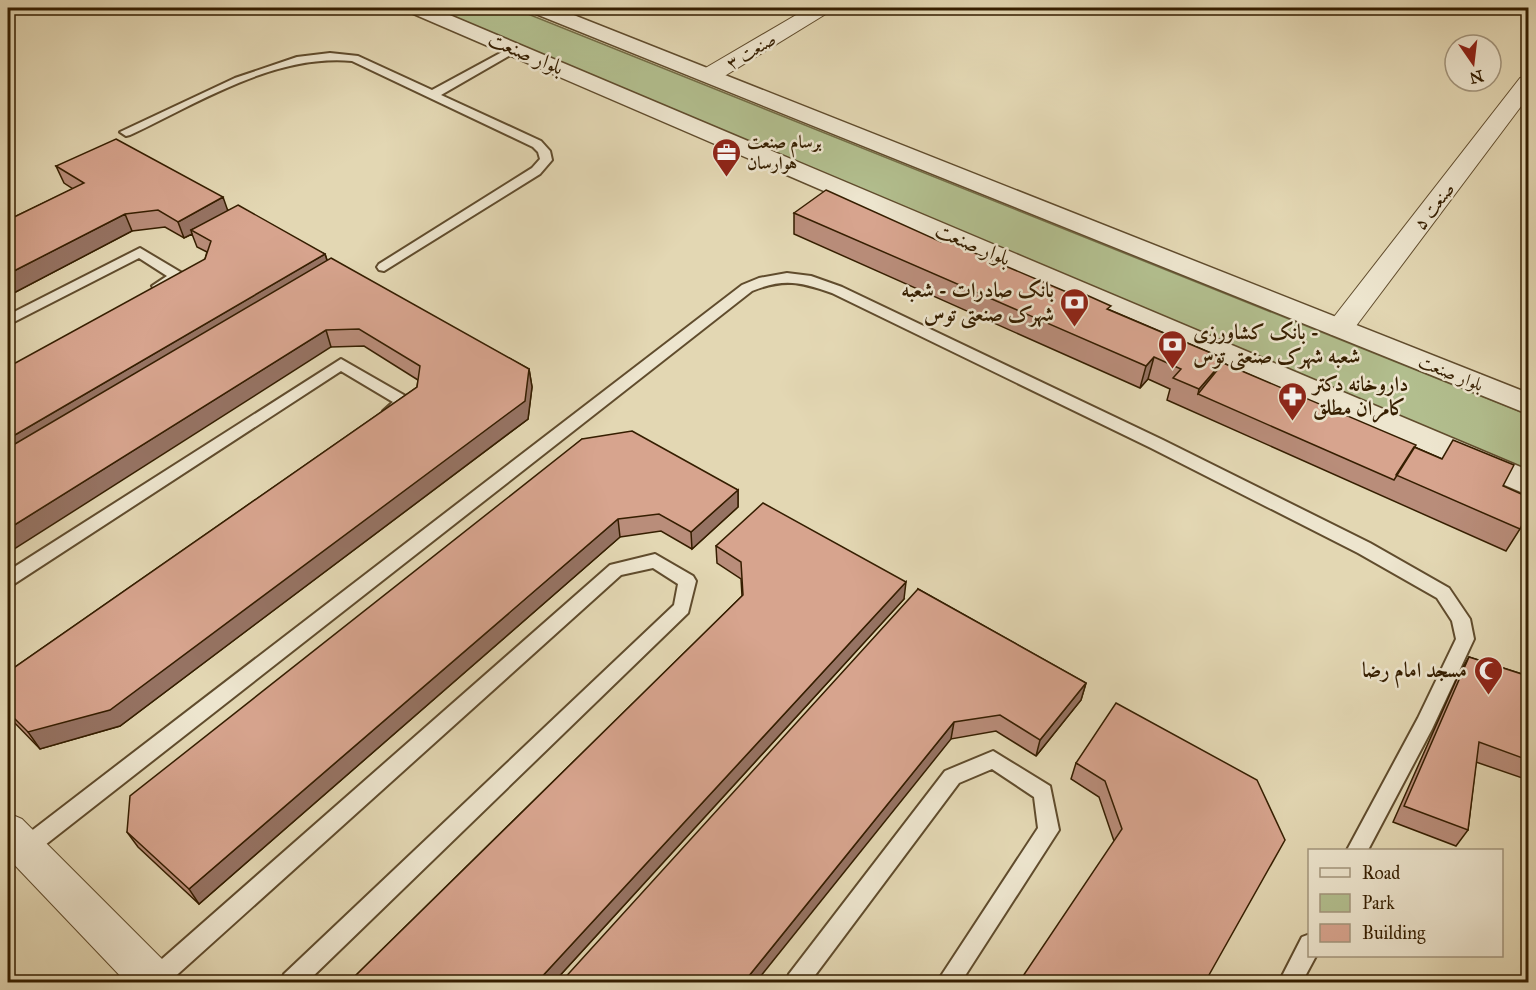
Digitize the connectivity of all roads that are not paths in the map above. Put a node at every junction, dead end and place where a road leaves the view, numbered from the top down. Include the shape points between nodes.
1 (416, 8) edge
2 (538, 8) edge
3 (822, 8) edge
4 (515, 48) junction
5 (710, 75) junction
6 (1528, 83) edge
7 (434, 94) junction
8 (126, 132) dead end
9 (384, 267) dead end
10 (147, 292) edge
11 (8, 321) edge
12 (1340, 328) junction
13 (1528, 404) edge
14 (375, 422) edge
15 (1528, 483) edge
16 (8, 579) edge
17 (16, 840) edge
18 (1359, 849) edge
19 (1308, 948) edge
20 (155, 982) edge
21 (292, 982) edge
22 (797, 982) edge
23 (948, 982) edge
24 (1290, 982) edge

1 - 4 street, بلوار صنعت
2 - 5 street, بلوار صنعت
3 - 5 street, صنعت ۳
4 - 7 lane
4 - 15 street, بلوار صنعت
5 - 12 street, بلوار صنعت
6 - 12 street, صنعت ۵
7 - 8 lane via 354,58 340,54 319,56 257,73
7 - 9 lane via 537,144 546,160 536,171
10 - 11 lane via 177,276 140,252
12 - 13 street, بلوار صنعت
14 - 16 lane via 404,402 341,364
17 - 18 lane via 747,288 787,277 807,279 837,290 932,334 1364,548 1443,593 1461,619 1465,639
17 - 20 street
19 - 24 lane
20 - 21 lane via 616,570 655,561 687,581 682,608
22 - 23 lane via 952,777 993,759 1043,792 1049,830

